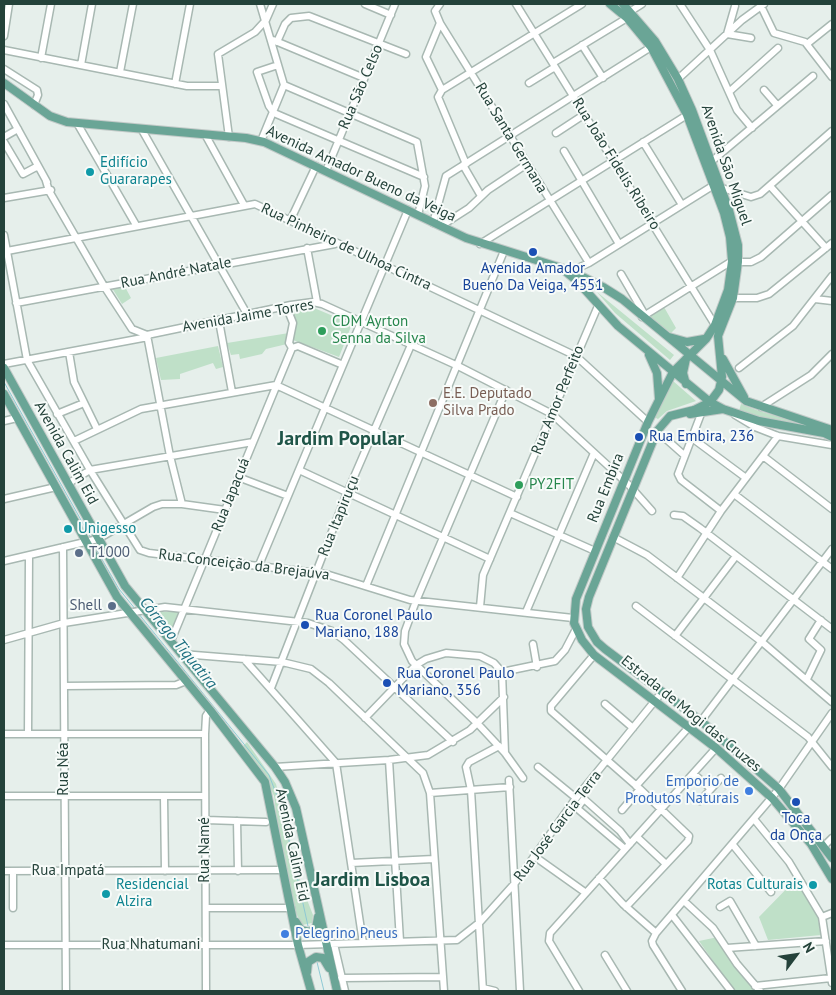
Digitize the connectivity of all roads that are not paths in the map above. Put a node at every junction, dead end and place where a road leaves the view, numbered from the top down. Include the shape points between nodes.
1 (10, 4) edge
2 (51, 4) edge
3 (92, 4) edge
4 (133, 4) edge
5 (190, 4) edge
6 (260, 4) edge
7 (273, 4) edge
8 (365, 4) edge
9 (395, 4) edge
10 (440, 4) edge
11 (516, 4) edge
12 (582, 4) edge
13 (610, 4) edge
14 (623, 4) edge
15 (642, 4) edge
16 (680, 4) edge
17 (761, 4) edge
18 (734, 5) edge
19 (629, 14) junction
20 (391, 15) junction
21 (745, 18) junction
22 (266, 20) junction
23 (5, 22) edge
24 (440, 24) junction
25 (832, 24) edge
26 (534, 34) junction
27 (727, 34) junction
28 (4, 36) edge
29 (751, 38) dead end
30 (274, 40) junction
31 (379, 43) junction
32 (807, 44) junction
33 (582, 45) junction
34 (651, 47) junction
35 (778, 48) dead end
36 (4, 50) edge
37 (710, 50) junction
38 (406, 54) dead end
39 (41, 58) junction
40 (81, 65) junction
41 (278, 65) junction
42 (554, 65) junction
43 (4, 69) edge
44 (120, 72) junction
45 (470, 72) junction
46 (813, 76) dead end
47 (832, 77) edge
48 (364, 78) junction
49 (603, 78) junction
50 (678, 79) junction
51 (4, 83) edge
52 (529, 83) dead end
53 (175, 84) junction
54 (284, 85) junction
55 (222, 86) junction
56 (442, 90) junction
57 (764, 90) dead end
58 (730, 92) junction
59 (573, 96) junction
60 (4, 104) edge
61 (34, 105) junction
62 (777, 106) junction
63 (274, 113) junction
64 (350, 113) junction
65 (585, 114) junction
66 (687, 115) junction
67 (77, 123) junction
68 (752, 128) junction
69 (18, 129) junction
70 (142, 130) junction
71 (832, 131) edge
72 (556, 133) dead end
73 (206, 136) junction
74 (510, 136) junction
75 (4, 137) edge
76 (230, 137) junction
77 (261, 141) junction
78 (4, 142) edge
79 (338, 142) junction
80 (643, 142) junction
81 (564, 151) dead end
82 (613, 160) junction
83 (712, 161) junction
84 (465, 164) junction
85 (527, 164) junction
86 (38, 166) junction
87 (316, 166) junction
88 (326, 171) junction
89 (424, 177) junction
90 (581, 180) junction
91 (718, 186) junction
92 (770, 186) junction
93 (51, 190) junction
94 (832, 195) edge
95 (481, 196) junction
96 (4, 198) edge
97 (549, 200) junction
98 (244, 205) junction
99 (682, 205) junction
100 (408, 210) junction
101 (191, 215) junction
102 (418, 215) junction
103 (290, 221) junction
104 (801, 222) junction
105 (653, 223) junction
106 (437, 224) junction
107 (136, 225) junction
108 (4, 235) edge
109 (78, 238) junction
110 (832, 242) edge
111 (335, 243) junction
112 (480, 244) junction
113 (618, 244) junction
114 (307, 248) junction
115 (826, 248) junction
116 (7, 250) junction
117 (504, 251) junction
118 (735, 262) junction
119 (219, 264) junction
120 (587, 264) junction
121 (385, 265) junction
122 (555, 267) junction
123 (571, 271) junction
124 (621, 274) dead end
125 (832, 276) edge
126 (586, 278) junction
127 (106, 286) junction
128 (691, 286) junction
129 (631, 292) junction
130 (733, 298) junction
131 (622, 299) junction
132 (815, 299) junction
133 (832, 301) edge
134 (316, 302) junction
135 (16, 303) junction
136 (598, 306) junction
137 (480, 310) junction
138 (289, 313) dead end
139 (247, 314) junction
140 (644, 316) junction
141 (219, 320) junction
142 (362, 323) junction
143 (716, 325) junction
144 (658, 331) junction
145 (148, 336) junction
146 (706, 338) junction
147 (411, 345) junction
148 (642, 345) junction
149 (292, 348) junction
150 (69, 352) junction
151 (721, 354) junction
152 (688, 355) junction
153 (576, 356) junction
154 (831, 359) edge
155 (27, 360) junction
156 (4, 364) edge
157 (343, 365) junction
158 (458, 366) junction
159 (4, 368) edge
160 (739, 368) dead end
161 (673, 372) junction
162 (721, 382) junction
163 (686, 384) junction
164 (276, 385) junction
165 (506, 390) junction
166 (232, 392) junction
167 (784, 393) junction
168 (4, 394) edge
169 (659, 400) junction
170 (746, 401) junction
171 (710, 402) junction
172 (84, 403) junction
173 (161, 405) junction
174 (325, 408) junction
175 (761, 408) junction
176 (726, 411) junction
177 (773, 412) junction
178 (57, 414) junction
179 (552, 414) junction
180 (678, 414) junction
181 (701, 414) junction
182 (17, 418) junction
183 (4, 421) edge
184 (648, 422) junction
185 (97, 429) junction
186 (375, 430) junction
187 (832, 430) edge
188 (657, 431) junction
189 (778, 436) junction
190 (832, 437) edge
191 (692, 438) junction
192 (74, 441) junction
193 (253, 442) junction
194 (832, 445) edge
195 (422, 452) junction
196 (594, 453) junction
197 (684, 455) junction
198 (170, 456) junction
199 (763, 456) junction
200 (90, 470) junction
201 (299, 470) junction
202 (470, 475) junction
203 (238, 477) junction
204 (746, 478) junction
205 (623, 480) junction
206 (69, 483) junction
207 (56, 487) junction
208 (632, 488) junction
209 (347, 493) junction
210 (734, 494) junction
211 (288, 496) junction
212 (517, 497) junction
213 (4, 499) edge
214 (182, 504) junction
215 (832, 509) edge
216 (225, 510) junction
217 (652, 511) dead end
218 (721, 511) junction
219 (510, 513) junction
220 (395, 515) junction
221 (674, 515) dead end
222 (123, 525) junction
223 (706, 533) junction
224 (559, 534) junction
225 (443, 537) junction
226 (613, 537) junction
227 (92, 541) junction
228 (63, 548) junction
229 (832, 549) edge
230 (595, 551) junction
231 (29, 556) junction
232 (736, 556) junction
233 (205, 559) junction
234 (490, 559) junction
235 (4, 561) edge
236 (822, 561) junction
237 (259, 565) junction
238 (832, 569) edge
239 (316, 572) junction
240 (677, 578) junction
241 (366, 586) junction
242 (703, 598) junction
243 (795, 600) junction
244 (416, 601) junction
245 (480, 606) junction
246 (636, 606) dead end
247 (186, 608) junction
248 (526, 612) junction
249 (137, 613) junction
250 (586, 616) joint
251 (572, 618) junction
252 (298, 620) junction
253 (821, 620) junction
254 (64, 624) junction
255 (576, 629) junction
256 (832, 629) edge
257 (29, 634) junction
258 (675, 636) junction
259 (4, 640) edge
260 (171, 641) junction
261 (762, 642) junction
262 (533, 644) dead end
263 (182, 654) junction
264 (594, 655) junction
265 (244, 659) junction
266 (282, 662) junction
267 (416, 665) junction
268 (537, 667) junction
269 (502, 672) junction
270 (807, 679) junction
271 (186, 681) junction
272 (733, 681) junction
273 (64, 686) junction
274 (395, 687) junction
275 (271, 688) junction
276 (662, 692) junction
277 (504, 698) junction
278 (654, 702) junction
279 (832, 702) edge
280 (605, 704) dead end
281 (210, 710) junction
282 (832, 713) edge
283 (365, 718) junction
284 (702, 721) junction
285 (478, 724) junction
286 (689, 727) junction
287 (633, 728) junction
288 (4, 734) edge
289 (28, 734) junction
290 (205, 734) junction
291 (64, 735) junction
292 (812, 741) junction
293 (453, 742) junction
294 (499, 746) junction
295 (716, 748) junction
296 (505, 753) junction
297 (406, 758) junction
298 (389, 760) junction
299 (607, 760) junction
300 (336, 763) junction
301 (275, 767) junction
302 (538, 767) dead end
303 (832, 767) edge
304 (694, 774) junction
305 (523, 778) dead end
306 (721, 778) dead end
307 (509, 780) dead end
308 (638, 787) junction
309 (510, 788) junction
310 (711, 789) junction
311 (779, 789) junction
312 (471, 790) junction
313 (430, 794) junction
314 (4, 796) edge
315 (64, 796) junction
316 (164, 796) junction
317 (205, 796) junction
318 (576, 798) junction
319 (772, 798) junction
320 (700, 801) dead end
321 (622, 810) dead end
322 (662, 810) junction
323 (754, 819) junction
324 (206, 820) junction
325 (236, 821) junction
326 (266, 822) dead end
327 (637, 837) junction
328 (832, 838) edge
329 (733, 845) junction
330 (824, 846) junction
331 (628, 847) junction
332 (534, 856) junction
333 (832, 858) edge
334 (434, 859) junction
335 (394, 861) junction
336 (351, 863) junction
337 (666, 864) junction
338 (165, 870) junction
339 (206, 870) junction
340 (283, 870) junction
341 (4, 871) edge
342 (13, 871) junction
343 (66, 871) junction
344 (238, 871) junction
345 (599, 878) junction
346 (832, 879) edge
347 (515, 883) junction
348 (771, 892) dead end
349 (586, 893) junction
350 (684, 901) junction
351 (626, 907) junction
352 (720, 907) dead end
353 (13, 908) dead end
354 (206, 908) junction
355 (291, 908) junction
356 (318, 909) junction
357 (832, 913) edge
358 (672, 915) junction
359 (822, 917) junction
360 (480, 922) junction
361 (656, 933) junction
362 (400, 941) junction
363 (441, 942) junction
364 (826, 942) junction
365 (363, 943) junction
366 (330, 944) junction
367 (4, 945) edge
368 (67, 945) junction
369 (298, 945) junction
370 (206, 946) junction
371 (756, 946) junction
372 (727, 948) junction
373 (605, 955) dead end
374 (443, 977) junction
375 (337, 978) junction
376 (308, 981) junction
377 (832, 981) edge
378 (755, 986) junction
379 (483, 990) edge
380 (66, 991) edge
381 (206, 991) edge
382 (311, 991) edge
383 (337, 991) edge
384 (345, 991) edge
385 (444, 991) edge
386 (496, 991) edge
387 (520, 991) edge
388 (579, 991) edge
389 (627, 991) edge
390 (682, 991) edge
391 (730, 991) edge
392 (760, 991) edge

1 - 23 street
2 - 39 street
3 - 40 street
4 - 44 street
5 - 53 street
6 - 22 street
7 - 22 street
8 - 20 street
9 - 20 street, Rua São Celso
10 - 24 street, Rua Santa Germana via 435,13
11 - 26 street, Rua João Fidelis Ribeiro
12 - 26 street
13 - 19 main road, Avenida São Miguel
14 - 19 main road, Avenida São Miguel
15 - 19 street
16 - 37 street
17 - 21 street
17 - 32 street via 775,34 798,38
18 - 21 street
18 - 27 street
19 - 33 street
19 - 34 main road, Avenida São Miguel
19 - 50 main road, Avenida São Miguel via 655,41
20 - 31 street, Rua São Celso
21 - 27 street
22 - 30 street
22 - 55 street via 243,40 219,52 217,58
23 - 28 street
24 - 45 street, Rua Santa Germana
24 - 56 street via 426,54
25 - 32 street
26 - 42 street, Rua João Fidelis Ribeiro
26 - 45 street
27 - 29 street
27 - 37 street
30 - 31 street via 287,21 302,16 323,20
30 - 41 street
30 - 48 street
31 - 38 street
31 - 48 street, Rua São Celso
32 - 47 street
33 - 42 street
33 - 49 street
34 - 49 street
34 - 66 main road, Avenida São Miguel
35 - 58 street
36 - 39 street
37 - 50 street
37 - 58 street
39 - 40 street
40 - 44 street
41 - 54 street
41 - 63 street via 257,72
42 - 52 street
42 - 59 street, Rua João Fidelis Ribeiro
43 - 61 street via 36,88 38,95
44 - 53 street
45 - 56 street
45 - 74 street, Rua Santa Germana
46 - 62 street
48 - 64 street, Rua São Celso
49 - 59 street
50 - 83 main road, Avenida São Miguel
51 - 61 main road, Avenida Amador Bueno da Veiga
53 - 55 street via 195,88
54 - 63 street
54 - 64 street
55 - 76 street
56 - 84 street via 438,97
57 - 62 street
58 - 68 street via 739,113
59 - 65 street, Rua João Fidelis Ribeiro
59 - 74 street
60 - 69 street
61 - 67 main road, Avenida Amador Bueno da Veiga via 57,119
62 - 68 street
63 - 77 street
63 - 79 street
64 - 79 street, Rua São Celso
64 - 89 street via 412,139 420,146
65 - 72 street
65 - 82 street, Rua João Fidelis Ribeiro
66 - 80 street
66 - 91 main road, Avenida São Miguel
67 - 70 main road, Avenida Amador Bueno da Veiga
67 - 107 street
68 - 83 street
69 - 75 street
69 - 86 street
70 - 73 main road, Avenida Amador Bueno da Veiga
70 - 101 street
71 - 92 street
73 - 76 main road, Avenida Amador Bueno da Veiga
73 - 98 street
74 - 84 street
74 - 85 street, Rua Santa Germana
76 - 77 main road, Avenida Amador Bueno da Veiga
77 - 87 main road, Avenida Amador Bueno da Veiga
78 - 86 street via 23,174
79 - 88 street, Rua São Celso
79 - 89 street
80 - 82 street
80 - 99 street
81 - 90 street
82 - 90 street
82 - 105 street, Rua João Fidelis Ribeiro
83 - 91 main road, Avenida São Miguel
84 - 95 street
84 - 106 street via 444,179
85 - 95 street
85 - 97 street, Rua Santa Germana
86 - 93 street
87 - 88 main road, Avenida Amador Bueno da Veiga
87 - 103 street
88 - 100 main road, Avenida Amador Bueno da Veiga
89 - 102 street
90 - 97 street
90 - 113 street
91 - 92 street via 753,197
91 - 99 street
91 - 118 main road, Avenida São Miguel via 734,227
92 - 104 street
93 - 96 street
93 - 109 street
94 - 104 street
95 - 106 street via 469,208
97 - 112 street
97 - 120 street, Rua Santa Germana
98 - 101 street, Rua Pinheiro de Ulhoa Cintra
98 - 103 street, Rua Pinheiro de Ulhoa Cintra via 255,204
99 - 105 street
100 - 102 main road, Avenida Amador Bueno da Veiga
100 - 121 street
101 - 107 street, Rua Pinheiro de Ulhoa Cintra
101 - 119 street
102 - 106 main road, Avenida Amador Bueno da Veiga
103 - 111 street, Rua Pinheiro de Ulhoa Cintra
104 - 115 street
104 - 118 street via 761,257 751,262
105 - 113 street
105 - 128 street, Rua João Fidelis Ribeiro
106 - 112 main road, Avenida Amador Bueno da Veiga
107 - 109 street, Rua Pinheiro de Ulhoa Cintra
108 - 116 street, Rua Conceição da Brejaúva
109 - 116 street, Rua Pinheiro de Ulhoa Cintra
109 - 127 street
110 - 115 street
111 - 114 street, Rua André Natale
111 - 121 street, Rua Pinheiro de Ulhoa Cintra
112 - 117 main road, Avenida Amador Bueno da Veiga
113 - 120 street
114 - 119 street, Rua André Natale
114 - 134 street
115 - 130 street via 769,294 757,298
116 - 135 street, Rua Conceição da Brejaúva
117 - 122 main road, Avenida Amador Bueno da Veiga
117 - 137 street
118 - 128 street
118 - 130 main road, Avenida São Miguel
118 - 143 main road, Avenida São Miguel
119 - 127 street, Rua André Natale
119 - 139 street
120 - 123 street
120 - 126 street via 583,271
121 - 137 street, Rua Pinheiro de Ulhoa Cintra
121 - 142 street
122 - 123 main road, Avenida Amador Bueno da Veiga
122 - 136 main road, Avenida Amador Bueno da Veiga via 573,277
123 - 126 main road, Avenida Amador Bueno da Veiga
124 - 129 street
125 - 132 street
126 - 131 main road, Avenida Amador Bueno da Veiga
127 - 135 street, Rua André Natale
127 - 145 street via 125,322
128 - 140 street
128 - 143 street, Rua João Fidelis Ribeiro
129 - 131 street
129 - 140 street
130 - 151 main road, Avenida São Miguel via 718,336
131 - 140 main road, Avenida Amador Bueno da Veiga
132 - 133 street
132 - 160 street via 789,330
134 - 139 street, Avenida Jaime Torres
134 - 142 street, Avenida Jaime Torres
135 - 155 street, Rua Conceição da Brejaúva
136 - 148 main road, Avenida Amador Bueno da Veiga
136 - 153 street, Rua Amor Perfeito
137 - 153 street, Rua Pinheiro de Ulhoa Cintra
137 - 158 street
138 - 149 street, Rua Japacuá via 293,323 289,343
139 - 141 street, Avenida Jaime Torres
140 - 144 main road, Avenida Amador Bueno da Veiga
141 - 145 street, Avenida Jaime Torres
141 - 166 street
142 - 147 street, Avenida Jaime Torres
142 - 157 street
143 - 146 main road, Avenida São Miguel
144 - 146 main road via 682,342
144 - 152 main road, Avenida Amador Bueno da Veiga
145 - 150 street, Avenida Jaime Torres
145 - 173 street
146 - 152 main road, Avenida São Miguel
147 - 158 street, Avenida Jaime Torres
147 - 186 street, Rua Itapiruçu
148 - 161 main road, Avenida Amador Bueno da Veiga
148 - 169 main road via 655,367
149 - 157 street via 298,346
149 - 164 street, Rua Japacuá
150 - 155 street, Avenida Jaime Torres
150 - 172 street via 74,382
151 - 162 main road, Avenida São Miguel
151 - 170 main road
152 - 161 main road, Avenida São Miguel
152 - 162 main road
152 - 163 main road via 683,367
153 - 179 street, Rua Amor Perfeito
153 - 184 street, Rua Pinheiro de Ulhoa Cintra
154 - 167 street
155 - 156 street, Avenida Jaime Torres
155 - 178 street, Rua Conceição da Brejaúva
157 - 174 street
158 - 165 street, Avenida Jaime Torres
158 - 195 street
159 - 206 main road, Avenida Calim Eid
161 - 163 main road
161 - 169 main road, Rua Embira
162 - 170 main road
162 - 171 main road, Avenida São Miguel
163 - 171 main road
164 - 166 street
164 - 174 street
164 - 193 street, Rua Japacuá
165 - 179 street, Avenida Jaime Torres
165 - 202 street
166 - 173 street
167 - 175 street
167 - 177 street
168 - 182 main road, Avenida Calim Eid
169 - 184 main road, Rua Embira
170 - 175 main road
171 - 176 main road
171 - 180 main road, Rua Embira
172 - 178 street
172 - 185 street
173 - 185 street via 136,410
173 - 198 street
174 - 186 street
174 - 201 street
175 - 177 main road
176 - 181 main road
176 - 189 street
176 - 190 main road
177 - 187 main road
178 - 192 street, Rua Conceição da Brejaúva
179 - 196 street, Avenida Jaime Torres
179 - 212 street, Rua Amor Perfeito
180 - 181 main road
180 - 188 main road, Rua Embira via 665,420
181 - 191 street
182 - 183 street
182 - 207 main road, Avenida Calim Eid
184 - 205 main road, Rua Embira
185 - 192 street
186 - 195 street
186 - 209 street, Rua Itapiruçu
188 - 197 street
188 - 208 main road, Rua Embira
189 - 194 street
189 - 199 street
191 - 197 street
191 - 204 street
192 - 200 street, Rua Conceição da Brejaúva
193 - 198 street
193 - 203 street, Rua Japacuá
195 - 202 street
195 - 220 street
196 - 205 street, Avenida Jaime Torres
196 - 224 street
197 - 218 street via 679,478
198 - 200 street
198 - 214 street
199 - 204 street
199 - 215 street
200 - 206 street
200 - 222 street, Rua Conceição da Brejaúva
201 - 209 street
201 - 211 street
202 - 212 street
202 - 225 street
203 - 211 street
203 - 216 street, Rua Japacuá
204 - 210 street
205 - 208 street, Avenida Jaime Torres
205 - 230 main road, Rua Embira
206 - 227 main road, Avenida Calim Eid
207 - 213 street
207 - 227 main road, Avenida Calim Eid
208 - 217 street, Avenida Jaime Torres
208 - 226 main road, Rua Embira
209 - 220 street
209 - 239 street, Rua Itapiruçu
210 - 218 street
210 - 236 street
211 - 237 street
212 - 219 street, Rua Amor Perfeito
214 - 216 street
214 - 222 street via 157,506
216 - 233 street, Rua Japacuá
218 - 223 street
219 - 224 street
219 - 234 street, Rua Amor Perfeito
220 - 225 street
220 - 241 street
221 - 223 street via 685,518
222 - 227 street
222 - 233 street, Rua Conceição da Brejaúva via 144,552
223 - 232 street
223 - 240 street
224 - 230 street
224 - 248 street
225 - 234 street
225 - 244 street
226 - 240 street via 647,555
226 - 250 main road, Rua Embira via 589,597
227 - 228 street
227 - 249 main road, Avenida Calim Eid via 125,586
227 - 249 main road, Avenida Calim Eid via 106,580
228 - 231 street
228 - 254 street, Rua Néa
229 - 236 street
230 - 251 main road, Rua Embira
231 - 235 street
231 - 257 street
232 - 242 street
232 - 243 street
233 - 237 street, Rua Conceição da Brejaúva
233 - 247 street, Rua Japacuá
234 - 245 street, Rua Amor Perfeito via 481,581
236 - 238 street
236 - 243 street
237 - 239 street, Rua Conceição da Brejaúva
239 - 241 street, Rua Conceição da Brejaúva
239 - 252 street, Rua Itapiruçu
240 - 242 street
241 - 244 street, Rua Conceição da Brejaúva
242 - 258 street
242 - 261 street
243 - 253 street
243 - 261 street
244 - 245 street, Rua Conceição da Brejaúva
244 - 267 street via 404,638 408,656
245 - 248 street, Rua Conceição da Brejaúva
246 - 258 street
247 - 249 street
247 - 252 street
247 - 260 street, Rua Japacuá
248 - 251 street, Rua Conceição da Brejaúva
249 - 254 street
249 - 260 main road, Avenida Calim Eid
249 - 271 main road, Avenida Calim Eid
250 - 276 main road, Estrada de Mogi das Cruzes via 597,642
251 - 255 main road, Estrada de Mogi das Cruzes
252 - 266 street, Rua Itapiruçu
252 - 274 street via 336,634
253 - 256 street
253 - 270 street via 809,639 821,650
254 - 257 street
254 - 273 street, Rua Néa
255 - 264 main road, Estrada de Mogi das Cruzes
255 - 268 street via 558,659
257 - 259 street
257 - 289 street
258 - 272 street
260 - 263 main road, Avenida Calim Eid
261 - 270 street
261 - 272 street
262 - 268 street
263 - 265 street
263 - 301 main road, Avenida Calim Eid
264 - 278 main road, Estrada de Mogi das Cruzes
264 - 299 street via 550,708
265 - 266 street
265 - 275 street
266 - 275 street, Rua Itapiruçu
266 - 283 street via 304,666 317,673
267 - 269 street via 440,654 474,655 494,663
267 - 274 street
267 - 285 street
268 - 269 street
269 - 277 street
270 - 279 street
271 - 273 street via 176,685
271 - 281 main road, Avenida Calim Eid
272 - 284 street
272 - 292 street
273 - 291 street, Rua Néa
274 - 283 street
274 - 293 street
275 - 300 street
276 - 278 street, Rua José Garcia Terra
276 - 284 main road, Estrada de Mogi das Cruzes
277 - 285 street
277 - 296 street
278 - 286 main road, Estrada de Mogi das Cruzes
278 - 287 street, Rua José Garcia Terra
280 - 287 street
281 - 290 street, Rua Namé via 206,716
281 - 340 main road, Avenida Calim Eid via 265,782
282 - 292 street
283 - 297 street
284 - 311 main road, Estrada de Mogi das Cruzes
285 - 293 street
285 - 294 street
286 - 295 main road, Estrada de Mogi das Cruzes
286 - 308 street
287 - 299 street, Rua José Garcia Terra
288 - 289 street
289 - 291 street
290 - 291 street
290 - 317 street, Rua Namé
291 - 315 street, Rua Néa
292 - 303 street
292 - 311 street
293 - 297 street via 428,755
294 - 296 street
294 - 312 street via 467,764
295 - 304 street
295 - 319 main road, Estrada de Mogi das Cruzes
296 - 305 street
297 - 298 street
297 - 313 street via 422,773
298 - 300 street
298 - 335 street
299 - 308 street
299 - 318 street, Rua José Garcia Terra
300 - 301 street
300 - 336 street
301 - 356 main road, Avenida Calim Eid via 296,808
302 - 318 street
304 - 310 street
304 - 322 street
306 - 310 street
307 - 309 street
308 - 321 street
308 - 322 street
309 - 312 street
309 - 347 street
310 - 320 street
311 - 319 street
311 - 330 main road, Estrada de Mogi das Cruzes
312 - 313 street
312 - 360 street
313 - 334 street
314 - 315 street
315 - 316 street
315 - 343 street, Rua Néa
316 - 317 street
316 - 338 street
317 - 324 street, Rua Namé
318 - 332 street, Rua José Garcia Terra
319 - 323 street
319 - 346 main road, Estrada de Mogi das Cruzes via 811,844
322 - 327 street
322 - 337 street via 688,834 688,840
323 - 329 street
323 - 359 street via 789,862
324 - 325 street
324 - 339 street, Rua Namé
325 - 326 street
325 - 344 street
327 - 331 street
327 - 337 street
328 - 330 street
329 - 348 street
329 - 350 street
330 - 333 main road, Estrada de Mogi das Cruzes
331 - 331 street via 620,831 584,799 578,806 579,810
331 - 345 street
332 - 347 street, Rua José Garcia Terra
332 - 349 street
334 - 335 street
334 - 363 street
335 - 336 street
335 - 362 street
336 - 365 street
337 - 351 street
338 - 339 street, Rua Impatá
338 - 343 street, Rua Impatá
339 - 344 street, Rua Impatá
339 - 354 street, Rua Namé
340 - 344 street, Rua Impatá
340 - 355 main road, Avenida Calim Eid
341 - 342 street, Rua Impatá
342 - 343 street, Rua Impatá
342 - 353 street
343 - 368 street, Rua Néa
345 - 349 street
345 - 351 street
347 - 360 street, Rua José Garcia Terra
347 - 387 street
349 - 388 street via 552,931 549,941
350 - 358 street
350 - 372 street via 713,928
351 - 361 street
352 - 371 street via 730,901
354 - 355 street
354 - 370 street, Rua Namé
355 - 356 main road via 298,927 308,933 317,926
355 - 369 main road, Avenida Calim Eid
356 - 366 main road, Avenida Calim Eid
357 - 359 street
358 - 361 street
358 - 391 street
359 - 364 street
360 - 363 street, Rua José Garcia Terra via 457,940
360 - 379 street
361 - 390 street via 652,940 654,947
362 - 363 street, Rua José Garcia Terra
362 - 365 street, Rua José Garcia Terra
363 - 374 street
364 - 371 street
364 - 377 street
365 - 366 street, Rua Nhatumani
366 - 369 street, Rua Nhatumani
366 - 375 main road, Avenida Calim Eid
367 - 368 street, Rua Nhatumani
368 - 370 street, Rua Nhatumani
368 - 380 street, Rua Néa
369 - 370 street, Rua Nhatumani
369 - 376 main road, Avenida Calim Eid
370 - 381 street, Rua Namé
371 - 372 street
372 - 378 street
373 - 389 street
374 - 375 street
374 - 385 street
375 - 376 main road via 326,961 316,957 307,964
375 - 383 main road, Avenida Calim Eid
375 - 384 street
376 - 382 main road, Avenida Calim Eid
377 - 378 street
378 - 392 street
379 - 386 street

